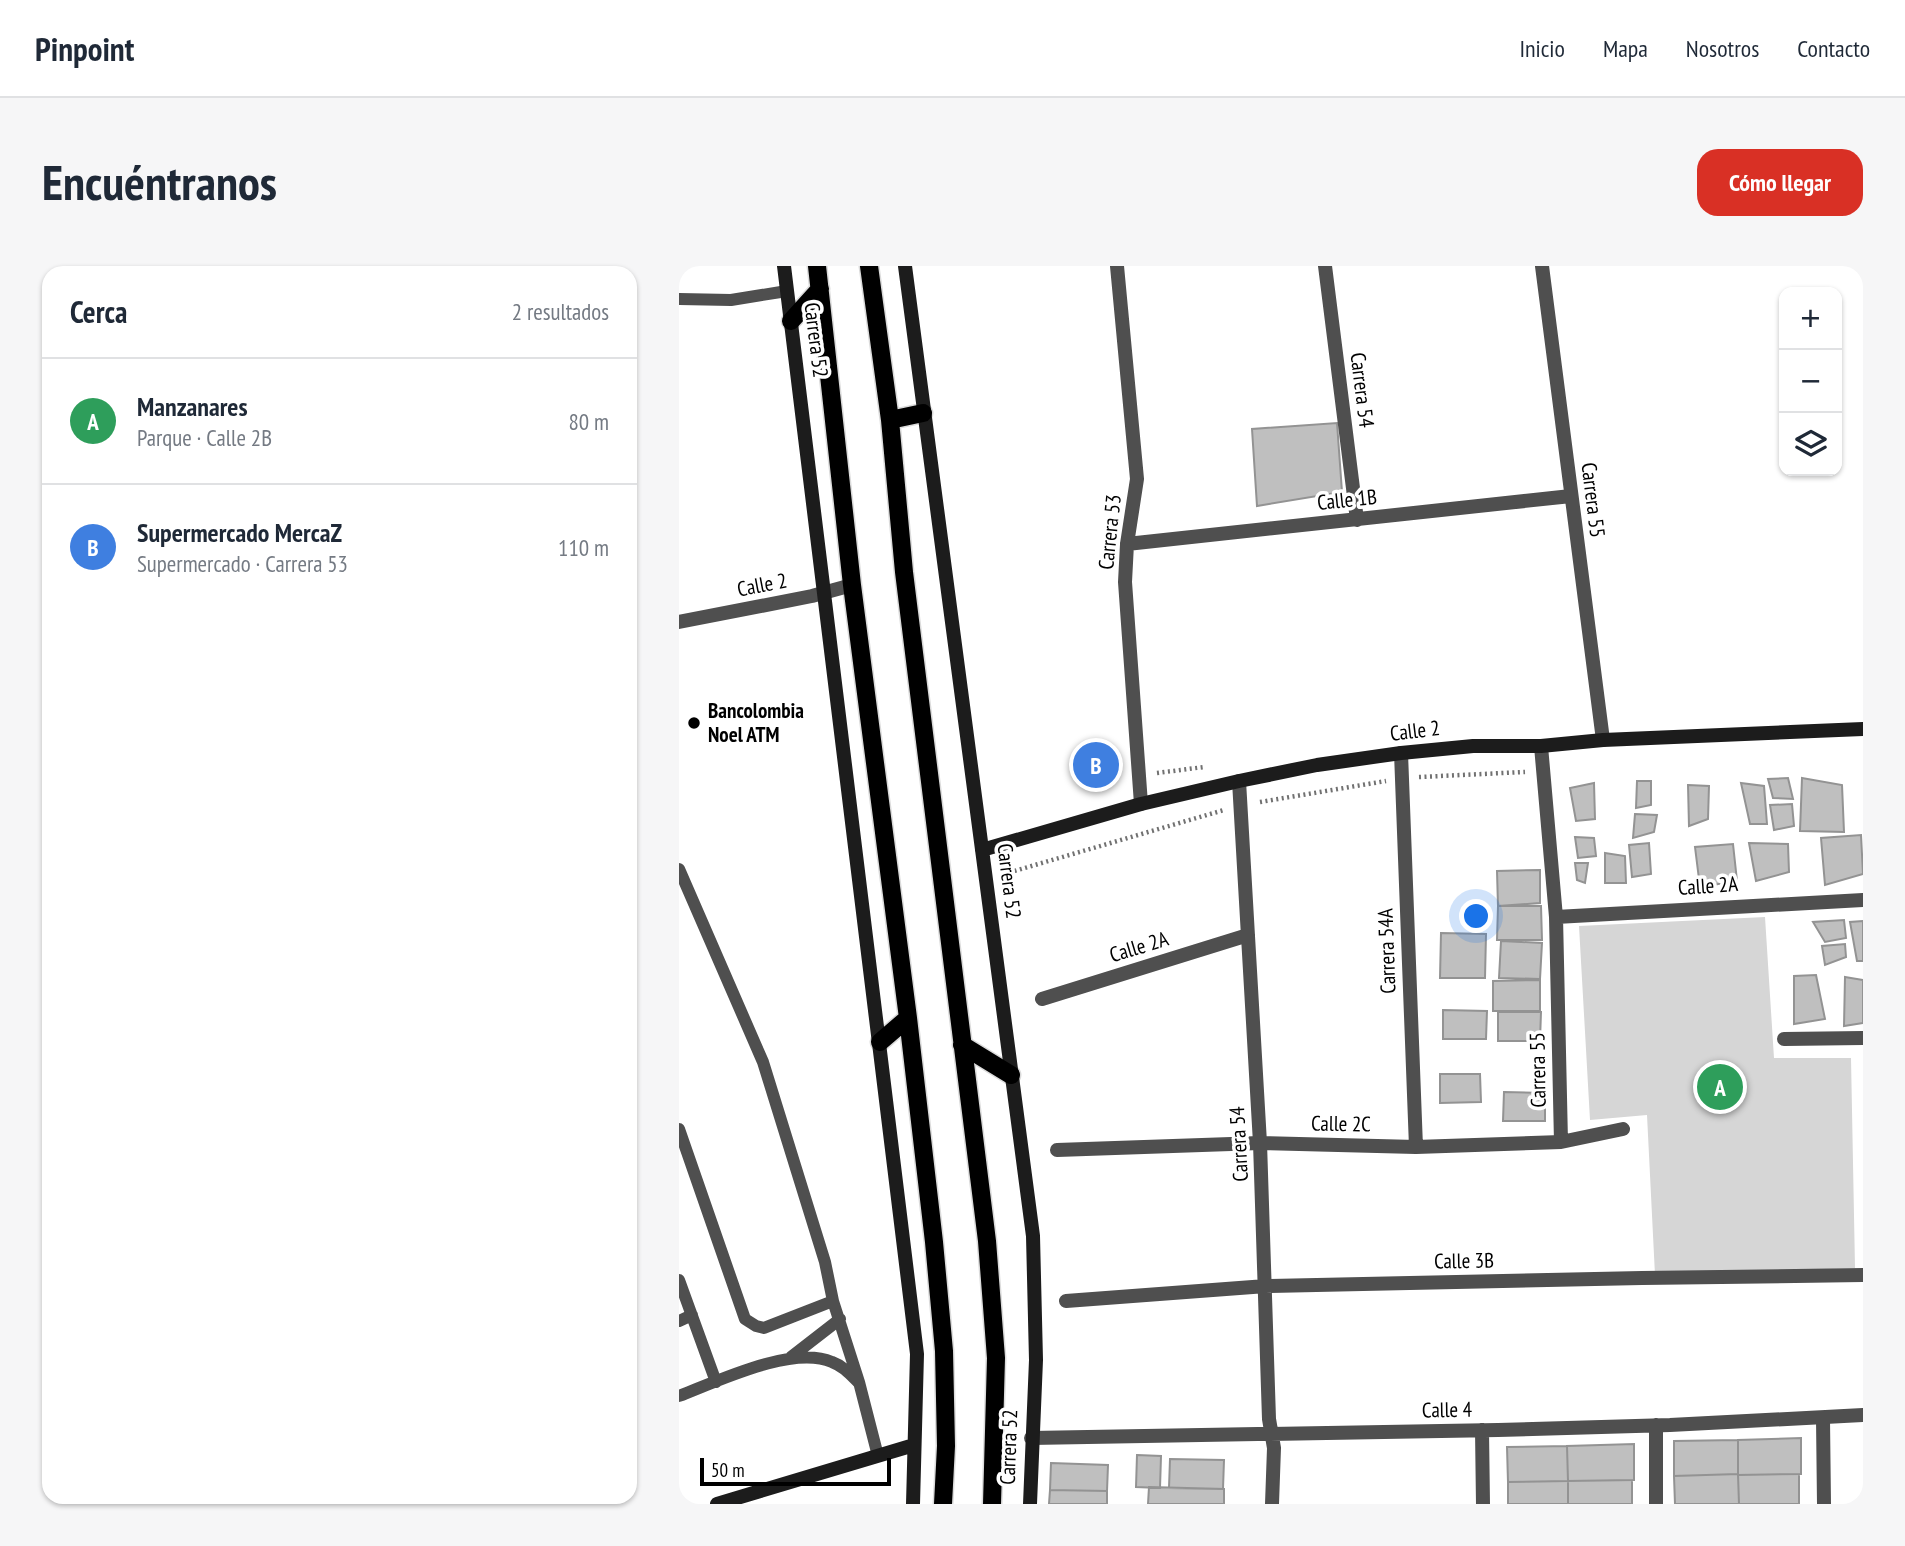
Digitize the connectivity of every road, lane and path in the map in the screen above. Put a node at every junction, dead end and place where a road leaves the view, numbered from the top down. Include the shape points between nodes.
1 (784, 266) edge
2 (817, 266) edge
3 (869, 266) edge
4 (905, 266) edge
5 (1117, 266) edge
6 (1325, 266) edge
7 (1542, 266) edge
8 (820, 289) junction
9 (787, 291) junction
10 (679, 299) edge
11 (791, 321) junction
12 (923, 413) junction
13 (890, 420) junction
14 (1571, 496) junction
15 (1357, 520) junction
16 (1127, 544) junction
17 (852, 585) junction
18 (825, 593) junction
19 (679, 622) edge
20 (1863, 729) edge
21 (1603, 740) junction
22 (1541, 746) junction
23 (1401, 753) junction
24 (1239, 781) junction
25 (1141, 804) junction
26 (982, 850) junction
27 (679, 869) edge
28 (1863, 900) edge
29 (1556, 917) junction
30 (1248, 935) junction
31 (1042, 999) dead end
32 (908, 1018) junction
33 (1863, 1038) edge
34 (1784, 1039) dead end
35 (880, 1042) junction
36 (962, 1045) junction
37 (1011, 1075) junction
38 (679, 1129) edge
39 (1623, 1129) dead end
40 (1561, 1142) junction
41 (1260, 1143) junction
42 (1416, 1147) junction
43 (1057, 1150) dead end
44 (1863, 1275) edge
45 (679, 1280) edge
46 (1266, 1286) junction
47 (833, 1301) junction
48 (1066, 1301) dead end
49 (692, 1315) junction
50 (841, 1319) junction
51 (679, 1321) edge
52 (791, 1357) junction
53 (716, 1382) junction
54 (859, 1382) junction
55 (679, 1396) edge
56 (1863, 1415) edge
57 (1823, 1419) junction
58 (1655, 1424) junction
59 (1482, 1430) junction
60 (1272, 1433) junction
61 (1031, 1438) junction
62 (914, 1445) junction
63 (878, 1456) junction
64 (717, 1504) edge
65 (913, 1504) edge
66 (943, 1504) edge
67 (992, 1504) edge
68 (1030, 1504) edge
69 (1272, 1504) edge
70 (1483, 1504) edge
71 (1656, 1504) edge
72 (1824, 1504) edge

1 - 9 street, Carrera 52
2 - 8 main road, Carrera 52
3 - 13 main road, Carrera 52
4 - 12 street, Carrera 52
5 - 16 street, Carrera 53 via 1137,479
6 - 15 street, Carrera 54
7 - 14 street, Carrera 55
8 - 11 main road
8 - 17 main road, Carrera 52
9 - 10 lane via 731,300
9 - 11 street, Carrera 52
11 - 18 street, Carrera 52
12 - 13 main road
12 - 26 street, Carrera 52
13 - 36 main road, Carrera 52
14 - 15 street, Calle 1B
14 - 21 street, Carrera 55
15 - 16 street, Calle 1B
16 - 25 street, Carrera 53 via 1125,582
17 - 18 street, Calle 2
17 - 32 main road, Carrera 52
18 - 19 street, Calle 2
18 - 35 street, Carrera 52
20 - 21 street, Calle 2
21 - 22 street, Calle 2
22 - 23 street, Calle 2
22 - 29 street, Carrera 55
23 - 24 street, Calle 2
23 - 42 street, Carrera 54A
24 - 25 street, Calle 2
24 - 30 street, Carrera 54
25 - 26 street, Calle 2
26 - 37 street, Carrera 52
27 - 47 lane via 763,1062
28 - 29 street, Calle 2A
29 - 40 street, Carrera 55
30 - 31 street, Calle 2A
30 - 41 street, Carrera 54
32 - 35 main road
32 - 66 main road, Carrera 52 via 944,1351
33 - 34 street
35 - 62 street, Carrera 52 via 917,1354
36 - 37 main road
36 - 67 main road, Carrera 52 via 996,1358
37 - 61 street, Carrera 52 via 1033,1236 1036,1360
38 - 47 lane via 745,1319 764,1328
39 - 40 street, Calle 2C
40 - 42 street, Calle 2C
41 - 42 street, Calle 2C
41 - 43 street, Calle 2C
41 - 46 street, Carrera 54
44 - 46 street, Calle 3B
45 - 49 lane
46 - 48 street, Calle 3B
46 - 60 street, Carrera 54
47 - 50 lane
49 - 51 lane
49 - 53 lane
50 - 52 lane
50 - 54 lane
52 - 53 lane
52 - 54 lane via 829,1360
53 - 55 lane
54 - 63 lane
56 - 57 street, Calle 4
57 - 58 street, Calle 4
57 - 72 street
58 - 59 street, Calle 4
58 - 71 street
59 - 60 street, Calle 4
59 - 70 street
60 - 61 street, Calle 4
60 - 69 street, Carrera 54
61 - 68 street, Carrera 52
62 - 63 street
62 - 65 street, Carrera 52
63 - 64 street

